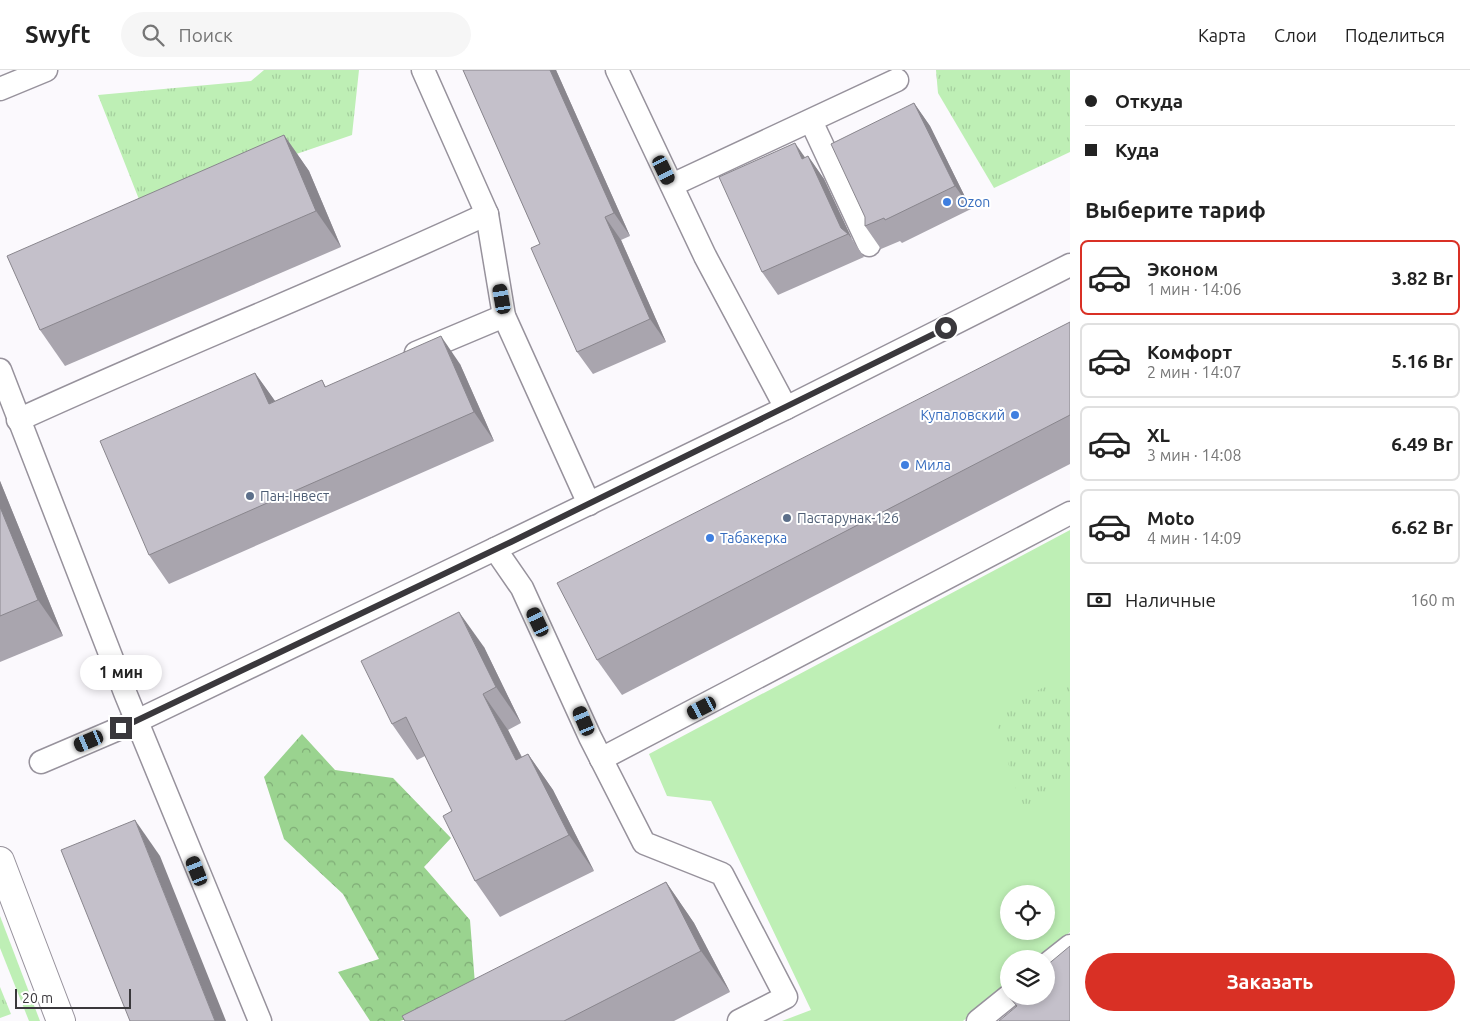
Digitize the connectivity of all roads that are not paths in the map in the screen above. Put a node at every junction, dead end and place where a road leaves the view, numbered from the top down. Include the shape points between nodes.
1 (46, 70) edge
2 (423, 70) edge
3 (618, 70) edge
4 (897, 80) dead end
5 (0, 90) edge
6 (810, 121) junction
7 (672, 185) junction
8 (487, 214) junction
9 (869, 245) edge
10 (1070, 265) edge
11 (504, 316) junction
12 (394, 363) edge
13 (0, 370) edge
14 (786, 408) junction
15 (18, 420) junction
16 (589, 504) junction
17 (1070, 513) edge
18 (495, 550) junction
19 (137, 721) junction
20 (601, 759) junction
21 (41, 762) dead end
22 (0, 861) edge
23 (1070, 946) edge
24 (1055, 958) edge
25 (1000, 1003) edge
26 (61, 1021) edge
27 (260, 1021) edge
28 (739, 1021) edge
29 (978, 1021) edge

1 - 5 lane
2 - 8 lane
3 - 7 lane
4 - 6 lane
6 - 7 lane
6 - 9 lane
7 - 14 lane via 705,256
8 - 11 lane
8 - 15 lane
10 - 14 lane
11 - 12 lane
11 - 16 lane
13 - 15 lane
14 - 16 lane
15 - 19 lane
16 - 18 lane
17 - 20 lane
18 - 19 lane
18 - 20 lane via 522,588
19 - 21 lane
19 - 27 lane
20 - 28 lane via 644,842 722,874 786,997
22 - 26 street
23 - 24 lane
25 - 29 lane

